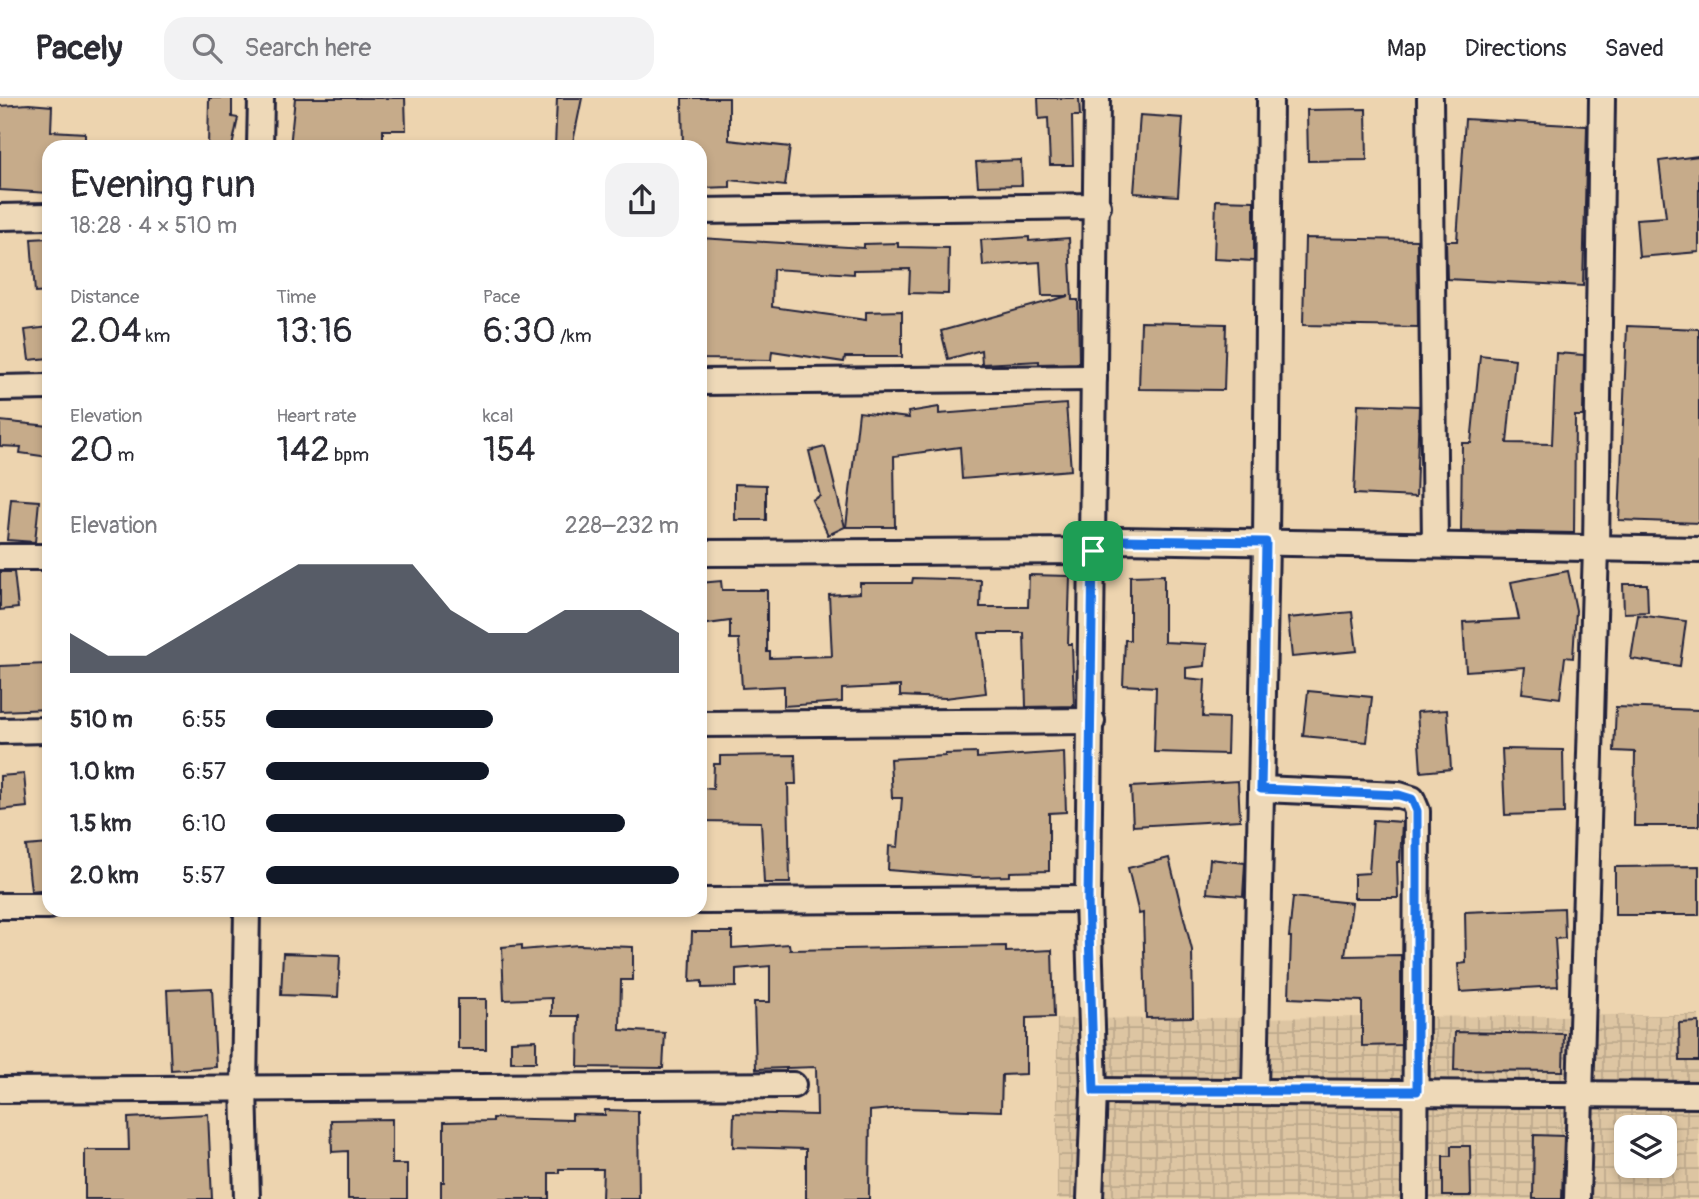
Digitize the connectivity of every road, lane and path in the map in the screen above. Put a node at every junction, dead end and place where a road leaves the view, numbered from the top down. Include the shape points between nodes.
1 (261, 98) edge
2 (1097, 98) edge
3 (1270, 98) edge
4 (1430, 98) edge
5 (1602, 98) edge
6 (260, 140) edge
7 (1098, 206) junction
8 (707, 211) edge
9 (42, 216) edge
10 (0, 217) edge
11 (1094, 378) junction
12 (707, 382) edge
13 (42, 387) edge
14 (0, 388) edge
15 (1266, 542) junction
16 (1435, 545) junction
17 (1596, 548) junction
18 (1699, 550) edge
19 (1093, 551) junction
20 (707, 553) edge
21 (0, 557) edge
22 (42, 557) edge
23 (1092, 721) junction
24 (707, 724) edge
25 (42, 730) edge
26 (0, 731) edge
27 (1261, 789) junction
28 (1088, 899) junction
29 (707, 901) edge
30 (0, 906) edge
31 (42, 906) edge
32 (247, 917) edge
33 (793, 1085) dead end
34 (244, 1087) junction
35 (0, 1090) edge
36 (1094, 1091) junction
37 (1255, 1091) junction
38 (1417, 1091) junction
39 (1580, 1093) junction
40 (1699, 1095) edge
41 (247, 1199) edge
42 (1090, 1199) edge
43 (1415, 1199) edge
44 (1577, 1199) edge

1 - 6 street
2 - 7 street
3 - 15 street
4 - 16 street
5 - 17 street
7 - 8 street
7 - 11 street
9 - 10 street
11 - 12 street
11 - 19 street
13 - 14 street
15 - 16 street
15 - 19 street via 1119,540
15 - 27 street
16 - 17 street
17 - 18 street
17 - 39 street
19 - 20 street
19 - 23 street
21 - 22 street
23 - 24 street
23 - 28 street
25 - 26 street
27 - 37 street
27 - 38 street via 1412,799 1417,811
28 - 29 street
28 - 36 street
30 - 31 street
32 - 34 street
33 - 34 street
34 - 35 street
34 - 41 street
36 - 37 street
36 - 42 street
37 - 38 street
38 - 39 street
38 - 43 street
39 - 40 street
39 - 44 street

